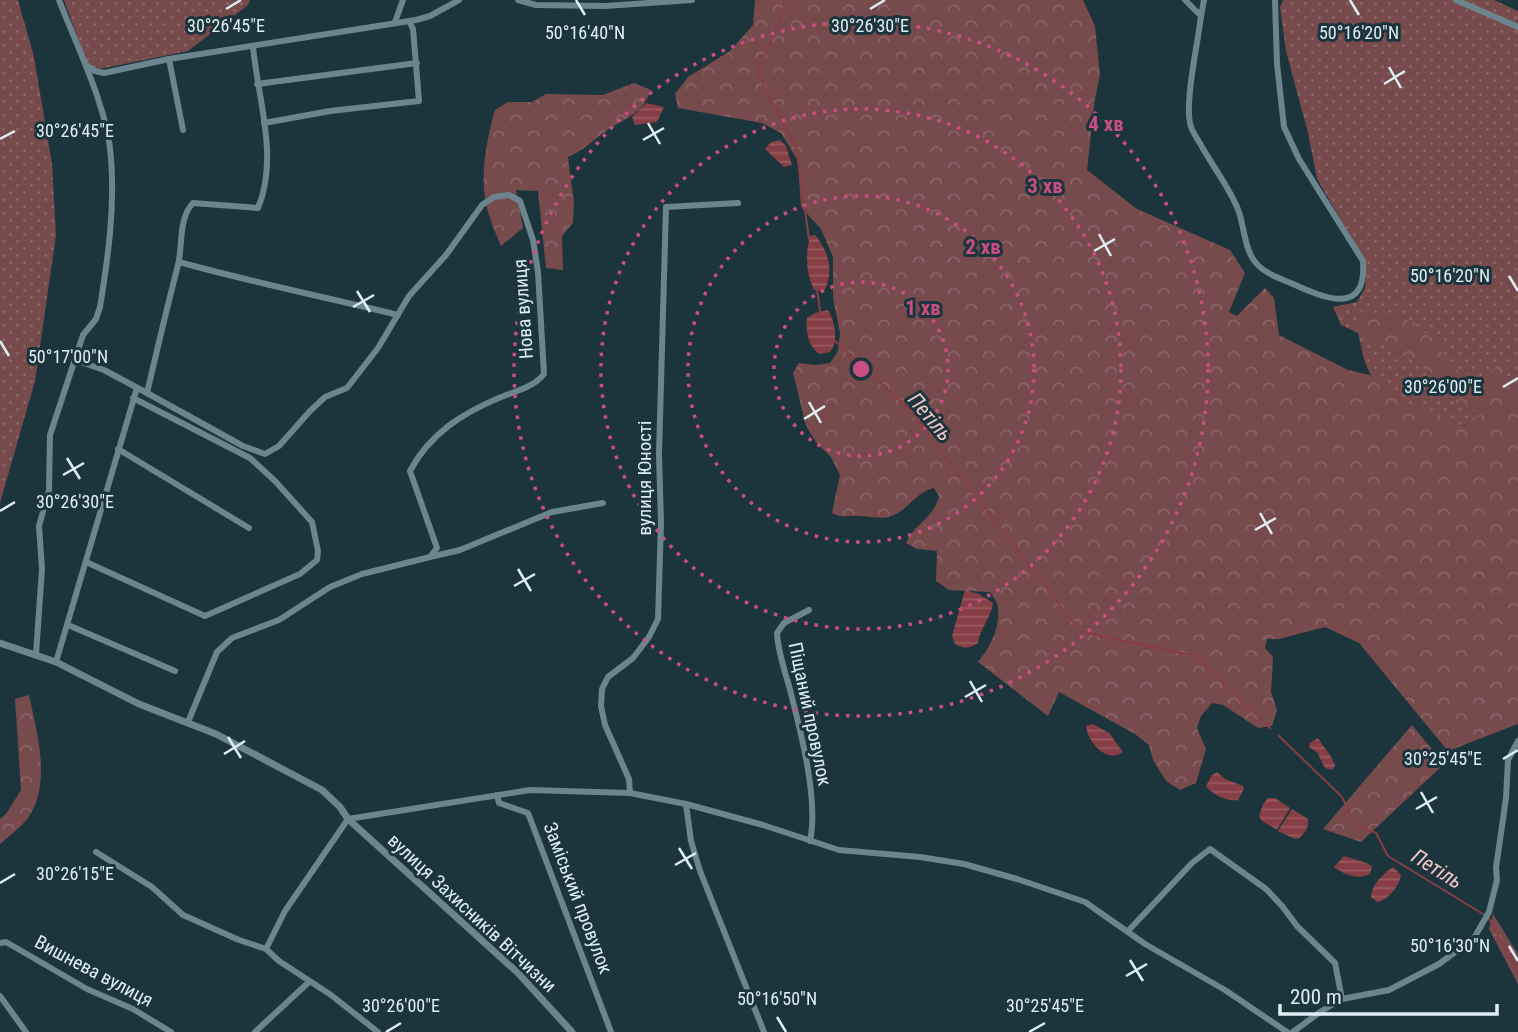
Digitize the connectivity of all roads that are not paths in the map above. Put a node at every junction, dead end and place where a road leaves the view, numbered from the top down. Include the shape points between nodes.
1 (59, 0) edge
2 (403, 0) edge
3 (459, 0) edge
4 (518, 0) edge
5 (692, 0) edge
6 (1185, 0) edge
7 (1204, 0) edge
8 (1275, 0) edge
9 (1457, 0) edge
10 (1201, 16) junction
11 (409, 21) junction
12 (396, 22) junction
13 (1518, 27) edge
14 (253, 47) junction
15 (169, 59) junction
16 (417, 63) junction
17 (85, 64) junction
18 (257, 84) junction
19 (264, 123) junction
20 (183, 130) dead end
21 (738, 203) dead end
22 (179, 262) junction
23 (398, 315) junction
24 (75, 360) junction
25 (137, 388) junction
26 (147, 393) junction
27 (134, 398) junction
28 (118, 449) junction
29 (603, 503) dead end
30 (249, 528) dead end
31 (430, 558) junction
32 (86, 562) junction
33 (809, 610) dead end
34 (68, 625) junction
35 (0, 643) edge
36 (36, 654) junction
37 (56, 662) junction
38 (175, 671) dead end
39 (188, 722) junction
40 (1518, 741) edge
41 (630, 793) junction
42 (497, 795) junction
43 (686, 804) junction
44 (348, 819) junction
45 (810, 841) junction
46 (96, 852) dead end
47 (1128, 931) junction
48 (0, 943) edge
49 (266, 949) junction
50 (309, 982) junction
51 (0, 996) edge
52 (1342, 999) junction
53 (26, 1032) edge
54 (171, 1032) edge
55 (255, 1032) edge
56 (378, 1032) edge
57 (572, 1032) edge
58 (611, 1032) edge
59 (764, 1032) edge
60 (1287, 1032) edge
61 (1293, 1032) edge

1 - 17 street
2 - 12 street
3 - 11 street via 430,16
4 - 5 street via 536,5 605,6
6 - 10 street
7 - 10 street
8 - 10 street via 1284,127 1363,261 1361,288 1342,300 1325,298 1274,275 1251,256 1238,210 1190,125 1188,108
9 - 13 street
11 - 12 street
11 - 16 street
12 - 14 street
14 - 15 street
14 - 18 street
15 - 17 street via 104,72
15 - 20 street
16 - 18 street
16 - 19 street via 419,101
17 - 24 street via 111,156 112,220 100,307
18 - 19 street
19 - 22 street via 268,161 265,192 258,208 193,203 186,210
21 - 41 street, вулиця Юності via 666,207 658,619 633,658 608,677 602,689 605,725 629,779
22 - 23 street
22 - 26 street
23 - 26 street, Нова вулиця via 347,388 325,397 279,446 265,454
23 - 31 street, Нова вулиця via 482,205 509,195 520,201 538,272 544,374 538,382 453,421 417,459 410,471 437,548
24 - 25 street
24 - 36 street via 50,435 49,491 39,526 42,569
25 - 26 street
25 - 27 street
27 - 28 street
27 - 32 street via 250,458 312,522 317,560 300,574 205,616
28 - 30 street
28 - 32 street
29 - 31 street via 552,512
31 - 39 street via 362,573 330,587 279,620 232,638 217,652
32 - 34 street
33 - 45 street, Піщаний провулок via 784,623 777,633 813,805
34 - 37 street
34 - 38 street
35 - 36 street, вулиця Захисників Вітчизни
36 - 37 street, вулиця Захисників Вітчизни
37 - 39 street, вулиця Захисників Вітчизни via 139,704
39 - 44 street, вулиця Захисників Вітчизни via 322,790
40 - 52 street via 1508,760 1497,880 1489,912 1474,938 1440,964 1389,990
41 - 42 street, вулиця Захисників Вітчизни via 530,790
41 - 43 street, вулиця Захисників Вітчизни
42 - 44 street, вулиця Захисників Вітчизни
42 - 58 street, Заміський провулок via 499,803 528,813
43 - 45 street, вулиця Захисників Вітчизни
43 - 59 street via 700,871
44 - 49 street via 285,911
44 - 57 street, вулиця Захисників Вітчизни via 517,972
45 - 47 street, вулиця Захисників Вітчизни via 839,850 964,864 1084,902
46 - 49 street via 152,887 183,915
47 - 52 street via 1210,849 1266,889 1335,963
47 - 60 street, вулиця Захисників Вітчизни
48 - 54 street, Вишнева вулиця via 6,942
49 - 50 street
50 - 55 street
50 - 56 street
51 - 53 street
52 - 61 street

